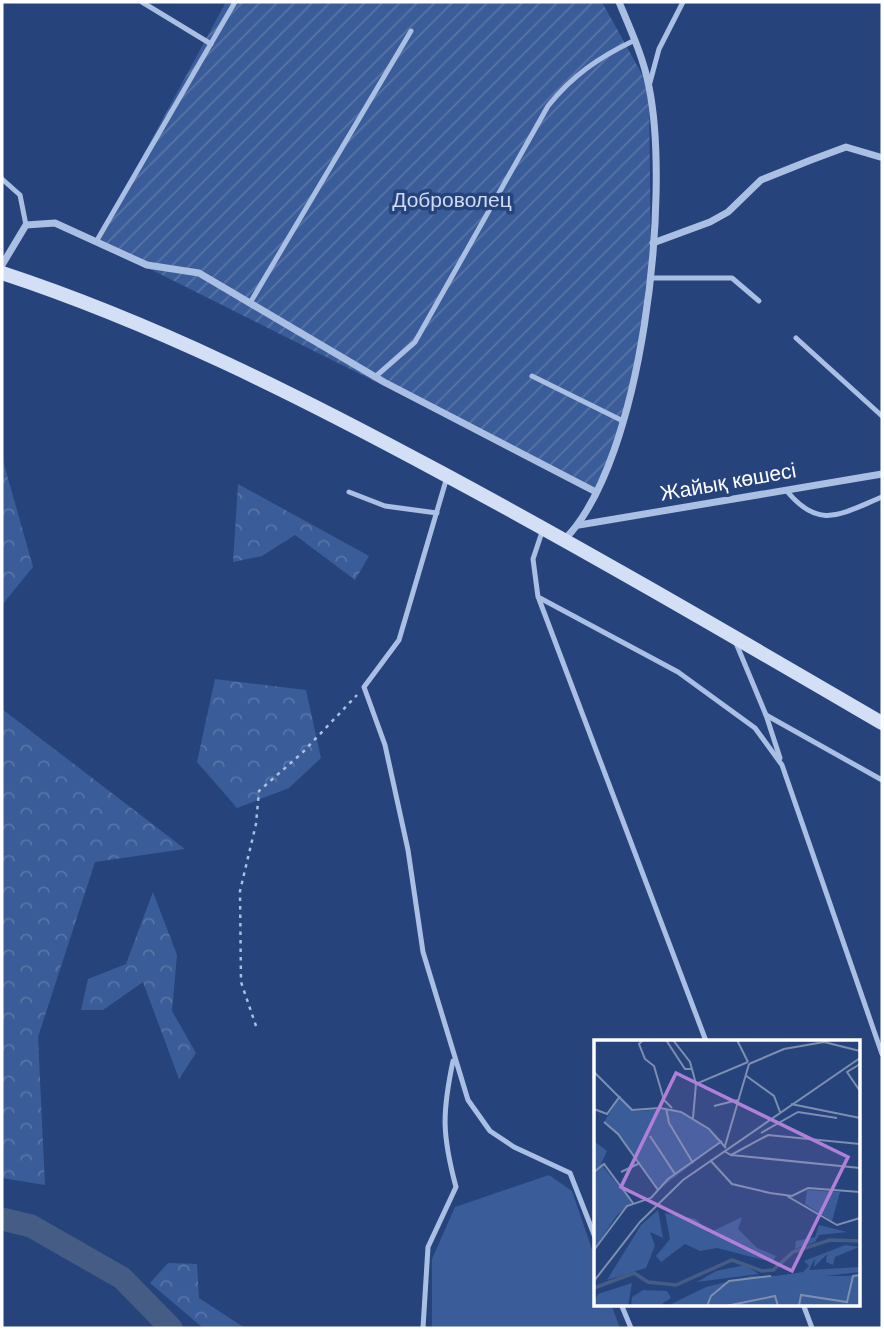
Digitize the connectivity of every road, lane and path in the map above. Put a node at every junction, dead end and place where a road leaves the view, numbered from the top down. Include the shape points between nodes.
1 (142, 2) edge
2 (235, 2) edge
3 (619, 2) edge
4 (683, 2) edge
5 (411, 30) dead end
6 (633, 41) junction
7 (211, 44) junction
8 (649, 86) junction
9 (882, 157) edge
10 (2, 179) edge
11 (26, 225) junction
12 (96, 242) junction
13 (653, 243) junction
14 (2, 265) edge
15 (2, 273) edge
16 (651, 278) junction
17 (759, 301) dead end
18 (250, 303) junction
19 (796, 338) dead end
20 (532, 376) dead end
21 (375, 377) junction
22 (882, 416) edge
23 (623, 421) junction
24 (882, 474) edge
25 (448, 476) junction
26 (786, 490) junction
27 (349, 492) dead end
28 (596, 492) junction
29 (882, 497) edge
30 (437, 513) junction
31 (579, 525) junction
32 (544, 527) junction
33 (565, 539) junction
34 (538, 597) junction
35 (733, 637) junction
36 (364, 687) junction
37 (766, 715) junction
38 (882, 723) edge
39 (782, 765) junction
40 (882, 780) edge
41 (256, 1026) dead end
42 (706, 1040) edge
43 (882, 1054) edge
44 (454, 1059) junction
45 (594, 1234) edge
46 (622, 1306) edge
47 (804, 1306) edge
48 (423, 1328) edge
49 (631, 1328) edge
50 (812, 1328) edge

1 - 7 lane
2 - 7 lane
3 - 6 street
4 - 8 lane via 659,49
5 - 18 lane
6 - 8 street
6 - 21 lane via 601,56 569,80 548,106 415,342
7 - 12 lane
8 - 13 street via 655,146
9 - 13 street via 846,147 811,160 761,180 728,212 710,222
10 - 11 lane via 20,195
11 - 12 street via 55,223
11 - 14 street
12 - 18 street via 147,265 199,273
13 - 16 street
15 - 25 main road via 69,295 239,369
16 - 17 lane via 732,278
16 - 23 street via 636,376
18 - 21 street
19 - 22 lane
20 - 23 lane
21 - 28 street
23 - 28 street
24 - 26 street, Жайық көшесі
25 - 30 lane
25 - 32 main road
26 - 29 lane via 797,504 833,517
26 - 31 street, Жайық көшесі
27 - 30 lane via 385,506
28 - 31 street
30 - 36 lane via 399,640
31 - 33 street
32 - 33 main road
32 - 34 lane via 533,559
33 - 35 main road
34 - 39 lane via 678,672 755,727
34 - 42 lane
35 - 37 lane
35 - 38 main road
36 - 41 path via 302,753 258,791 256,824 240,891 241,982
36 - 44 lane via 385,745 408,850 423,952
37 - 39 lane
37 - 40 lane
39 - 43 lane
44 - 45 lane via 468,1100 490,1131 570,1173
44 - 48 lane via 443,1105 445,1145 456,1187 428,1247
46 - 49 lane
47 - 50 lane

